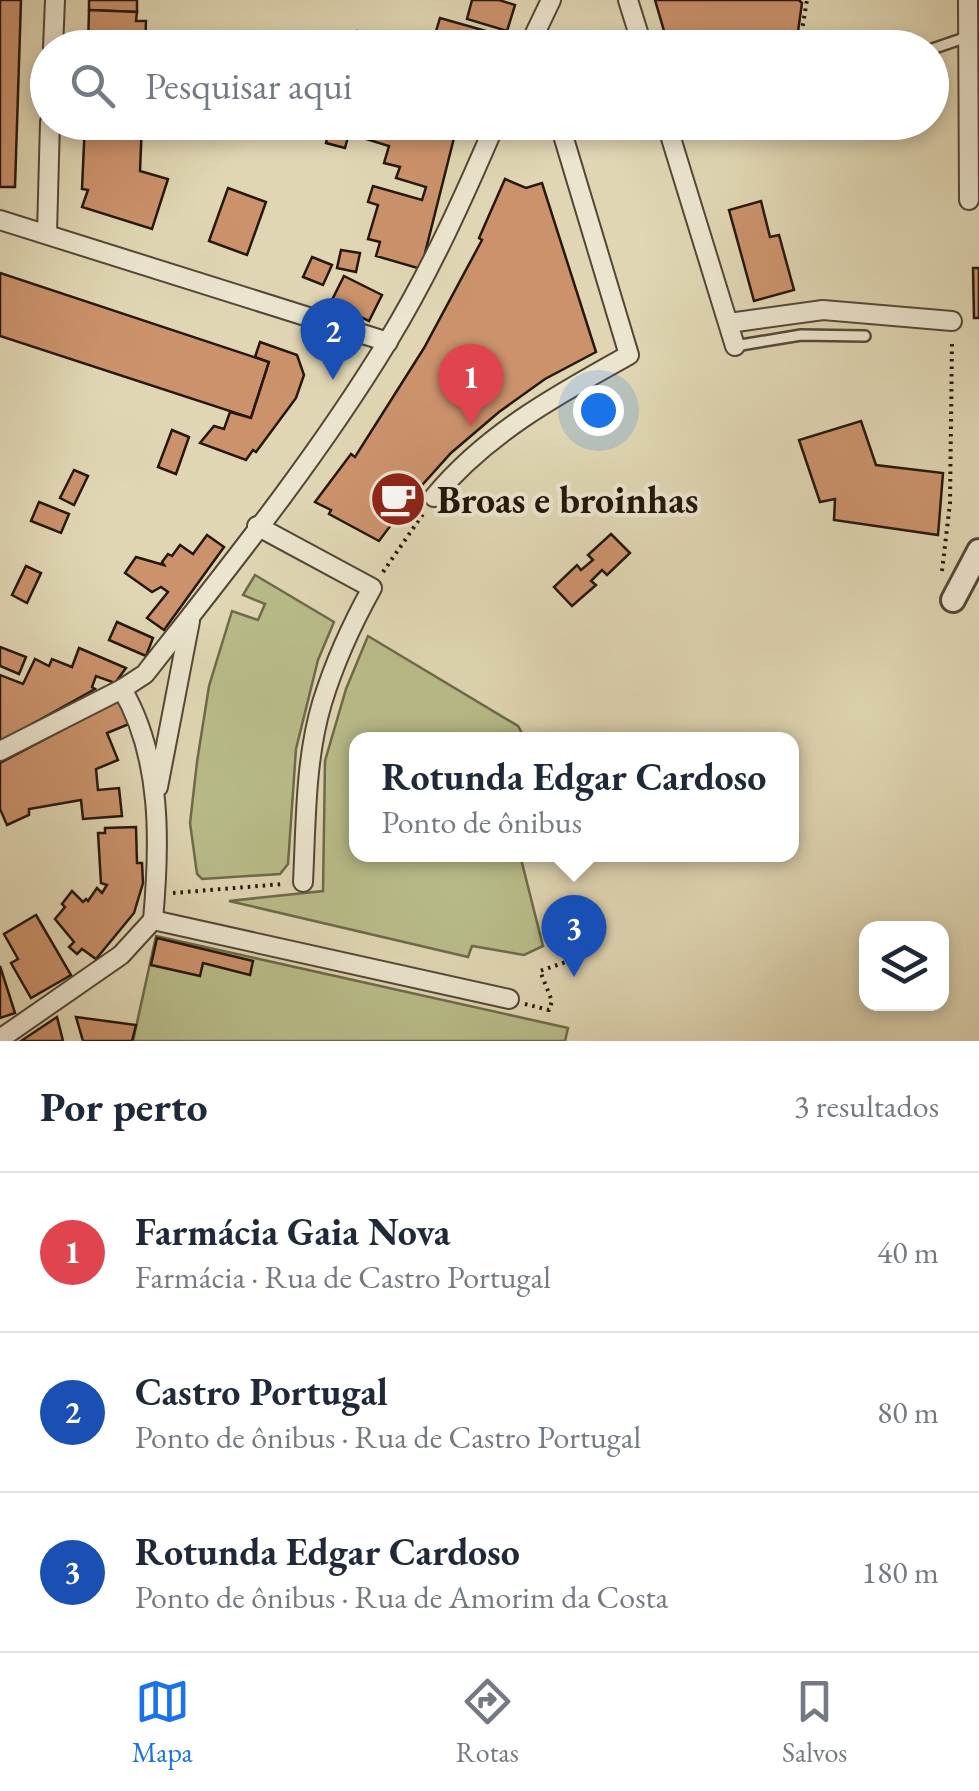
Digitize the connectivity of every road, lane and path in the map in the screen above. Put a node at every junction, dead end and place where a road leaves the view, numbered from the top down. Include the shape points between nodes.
1 (55, 0) edge
2 (550, 0) edge
3 (628, 0) edge
4 (807, 0) edge
5 (968, 0) edge
6 (54, 30) edge
7 (539, 30) edge
8 (637, 30) edge
9 (802, 30) edge
10 (968, 36) junction
11 (949, 43) edge
12 (49, 140) edge
13 (488, 140) edge
14 (564, 140) edge
15 (672, 140) edge
16 (969, 200) dead end
17 (0, 220) edge
18 (46, 233) junction
19 (952, 321) joint
20 (729, 324) junction
21 (865, 336) dead end
22 (388, 342) junction
23 (735, 346) joint
24 (434, 497) joint
25 (257, 526) junction
26 (979, 551) edge
27 (941, 577) dead end
28 (372, 588) junction
29 (954, 600) dead end
30 (191, 616) junction
31 (145, 674) junction
32 (122, 689) junction
33 (177, 697) junction
34 (0, 751) edge
35 (156, 796) junction
36 (302, 882) joint
37 (156, 894) junction
38 (153, 920) junction
39 (586, 954) dead end
40 (509, 1000) joint
41 (0, 1039) edge

1 - 6 street
2 - 7 street
3 - 8 street
4 - 9 path
5 - 10 street
10 - 11 lane
10 - 16 street
12 - 18 street
13 - 22 street
14 - 24 street via 628,355 502,432
15 - 20 street
17 - 18 street
18 - 22 street
19 - 20 street via 823,310
19 - 27 path via 950,503
20 - 23 street
21 - 23 lane via 801,335
22 - 25 street
24 - 28 path
25 - 28 street
25 - 30 street
26 - 29 street
28 - 36 street via 322,704
30 - 31 street
30 - 33 street
31 - 32 street
31 - 33 street
32 - 34 street
32 - 35 street via 140,720
33 - 35 street
35 - 37 street
36 - 37 path
37 - 38 street
38 - 40 street
38 - 41 street via 121,955
39 - 40 path via 540,971 549,1010

